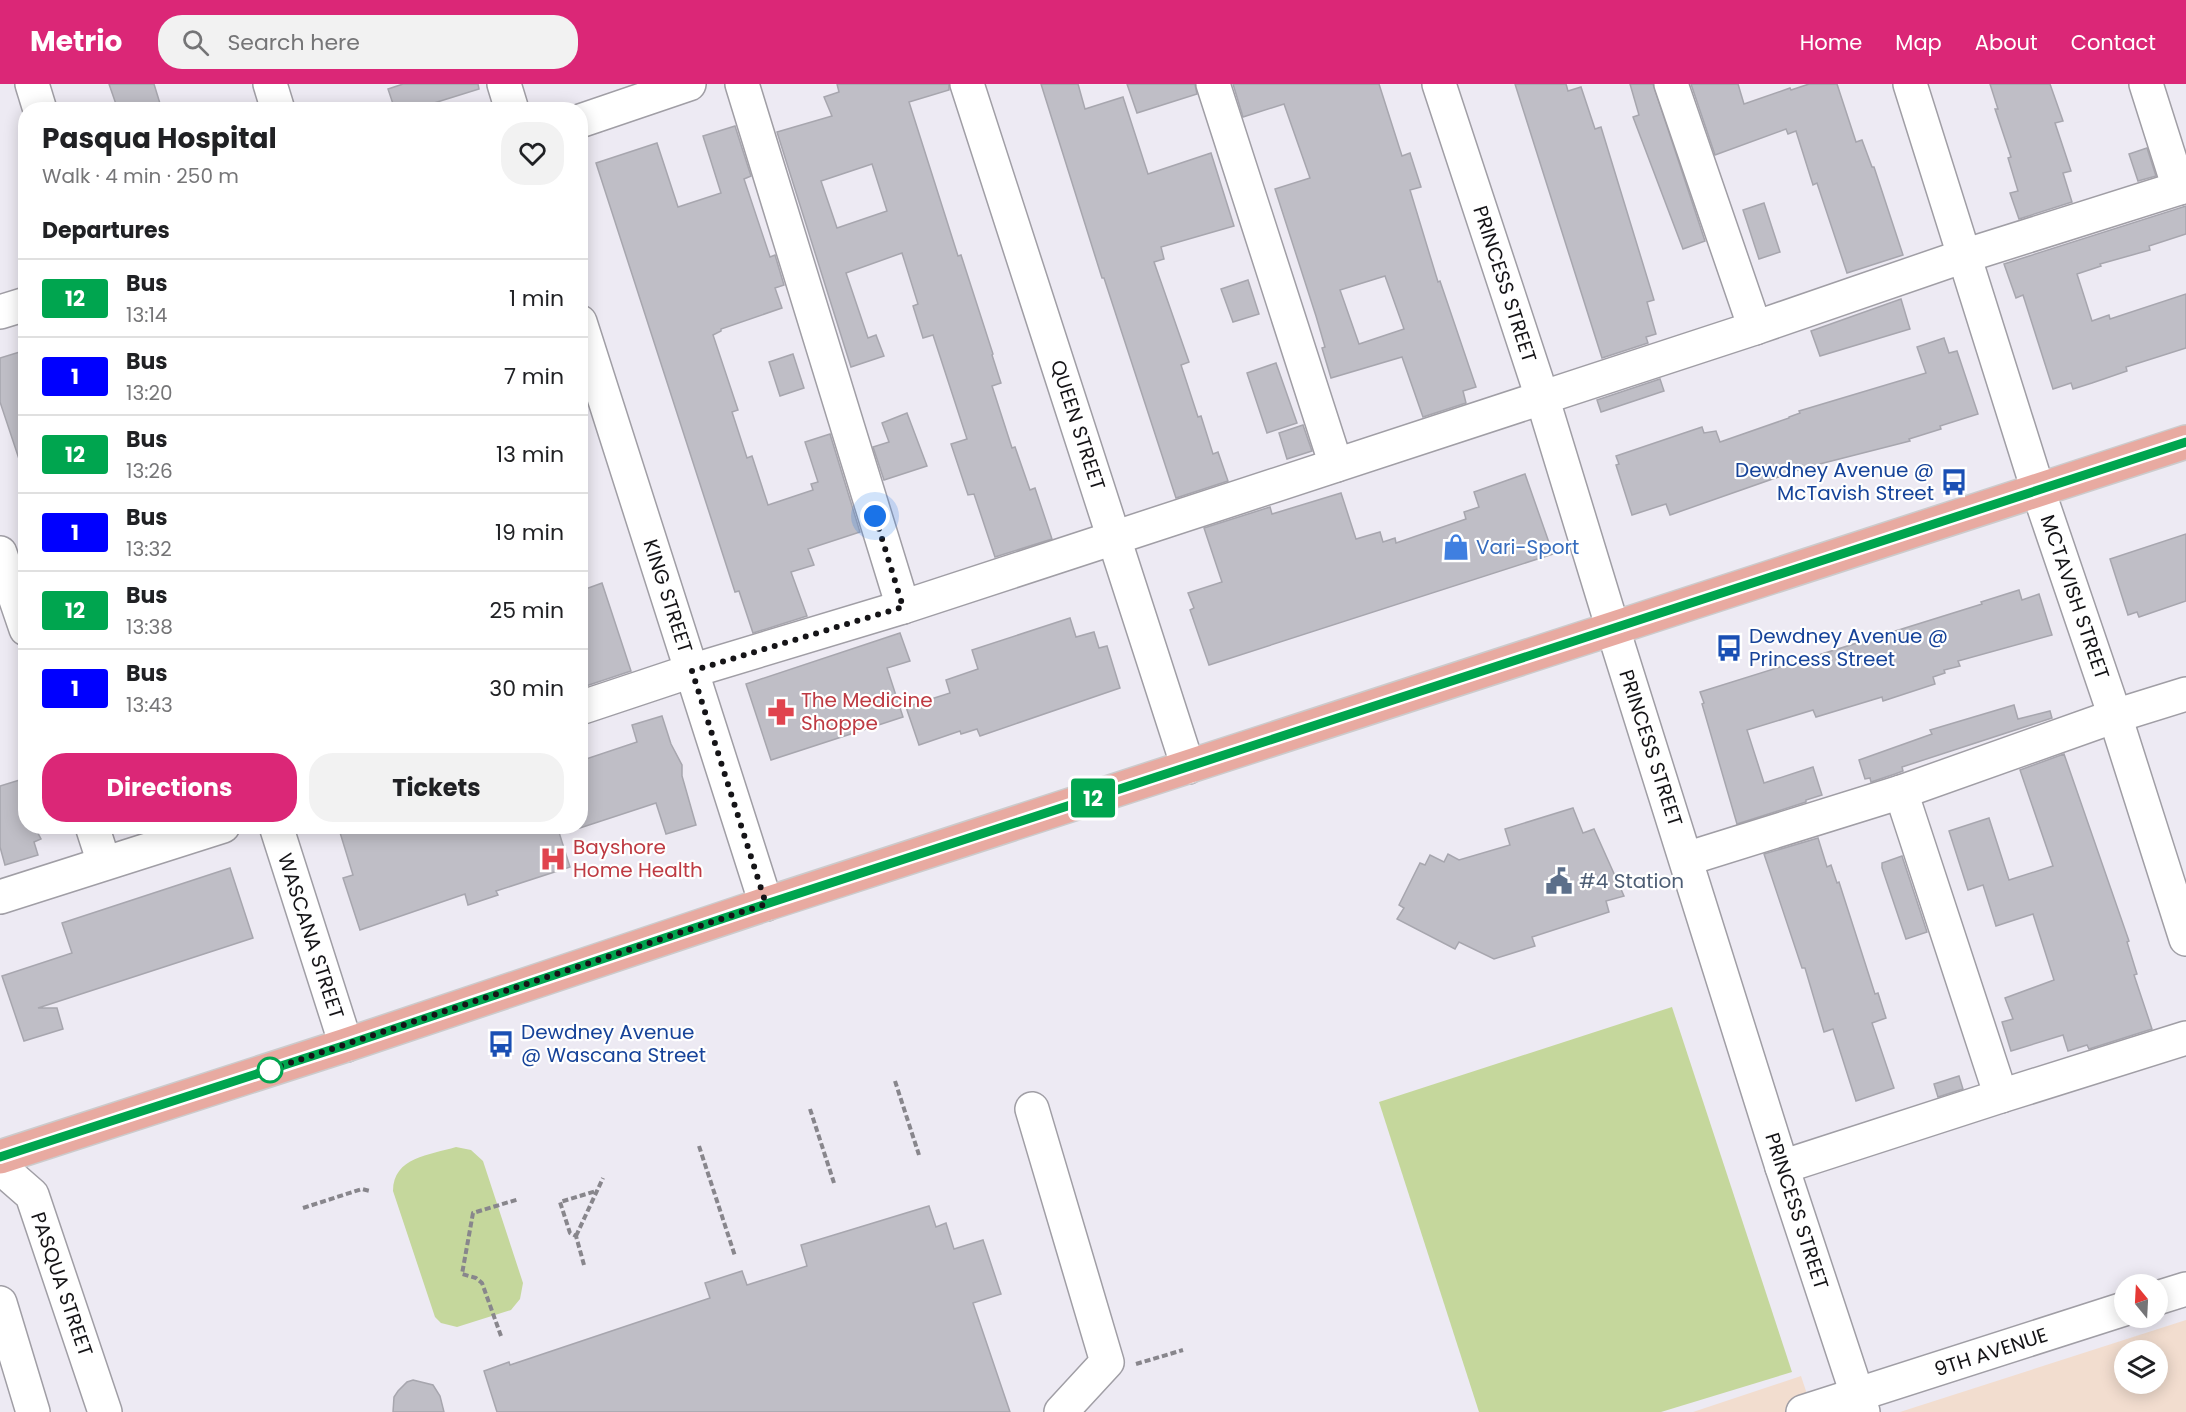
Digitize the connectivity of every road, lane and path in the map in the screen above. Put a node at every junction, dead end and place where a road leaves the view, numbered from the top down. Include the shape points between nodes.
1 (32, 84) edge
2 (270, 84) edge
3 (504, 84) edge
4 (689, 84) edge
5 (742, 84) edge
6 (967, 84) edge
7 (1213, 84) edge
8 (1439, 84) edge
9 (1671, 84) edge
10 (1910, 84) edge
11 (2146, 84) edge
12 (38, 102) edge
13 (276, 102) edge
14 (510, 102) edge
15 (588, 118) edge
16 (2182, 187) edge
17 (1964, 256) junction
18 (18, 306) edge
19 (0, 312) edge
20 (1755, 328) junction
21 (588, 347) edge
22 (1542, 397) junction
23 (2186, 442) edge
24 (1336, 465) junction
25 (2038, 490) junction
26 (1114, 536) junction
27 (0, 553) edge
28 (18, 606) edge
29 (903, 607) junction
30 (1612, 629) junction
31 (692, 671) junction
32 (2186, 694) edge
33 (588, 705) edge
34 (2115, 716) junction
35 (1188, 767) junction
36 (1901, 792) junction
37 (95, 834) edge
38 (197, 834) edge
39 (279, 834) edge
40 (1686, 859) junction
41 (104, 863) junction
42 (0, 897) edge
43 (766, 904) junction
44 (2186, 939) edge
45 (2186, 1038) edge
46 (346, 1045) junction
47 (895, 1081) dead end
48 (2001, 1096) junction
49 (810, 1109) dead end
50 (1032, 1109) dead end
51 (699, 1146) dead end
52 (919, 1155) dead end
53 (0, 1156) edge
54 (0, 1167) edge
55 (1782, 1167) junction
56 (603, 1178) dead end
57 (834, 1183) dead end
58 (370, 1191) dead end
59 (596, 1191) junction
60 (519, 1198) dead end
61 (303, 1208) dead end
62 (576, 1236) junction
63 (735, 1257) dead end
64 (584, 1265) dead end
65 (2186, 1289) edge
66 (2168, 1295) edge
67 (0, 1303) edge
68 (2114, 1313) edge
69 (501, 1336) dead end
70 (1183, 1350) dead end
71 (1132, 1365) dead end
72 (1860, 1403) edge
73 (33, 1412) edge
74 (105, 1412) edge
75 (1061, 1412) edge
76 (1803, 1412) edge

1 - 12 street
2 - 13 street
3 - 14 street
4 - 15 street
5 - 29 street
6 - 26 street, QUEEN STREET
7 - 24 street
8 - 22 street, PRINCESS STREET
9 - 20 street
10 - 17 street, MCTAVISH STREET
11 - 16 street
16 - 17 street
17 - 20 street
17 - 25 street, MCTAVISH STREET
18 - 19 street
20 - 22 street
21 - 31 street, KING STREET
22 - 24 street
22 - 30 street, PRINCESS STREET
23 - 25 main road
24 - 26 street
25 - 30 main road
25 - 34 street, MCTAVISH STREET
26 - 29 street
26 - 35 street, QUEEN STREET
27 - 28 street
29 - 31 street
30 - 35 main road
30 - 40 street, PRINCESS STREET
31 - 33 street
31 - 43 street, KING STREET
32 - 34 street
34 - 36 street
34 - 44 street, MCTAVISH STREET
35 - 43 main road
36 - 40 street
36 - 48 street
37 - 41 street
38 - 41 street
39 - 46 street, WASCANA STREET
40 - 55 street, PRINCESS STREET
41 - 42 street
43 - 46 main road
45 - 48 street
46 - 53 main road
47 - 52 path
48 - 55 street
49 - 57 path
50 - 75 street via 1107,1362
51 - 63 path
54 - 74 street, PASQUA STREET via 32,1196
55 - 72 street, PRINCESS STREET
56 - 59 path
58 - 61 path via 362,1189
59 - 62 path
59 - 62 path via 561,1202 570,1233
60 - 69 path via 473,1214 462,1274 482,1283
62 - 64 path
65 - 66 street
67 - 73 street
68 - 72 street, 9TH AVENUE
70 - 71 path
72 - 76 street, 9TH AVENUE

